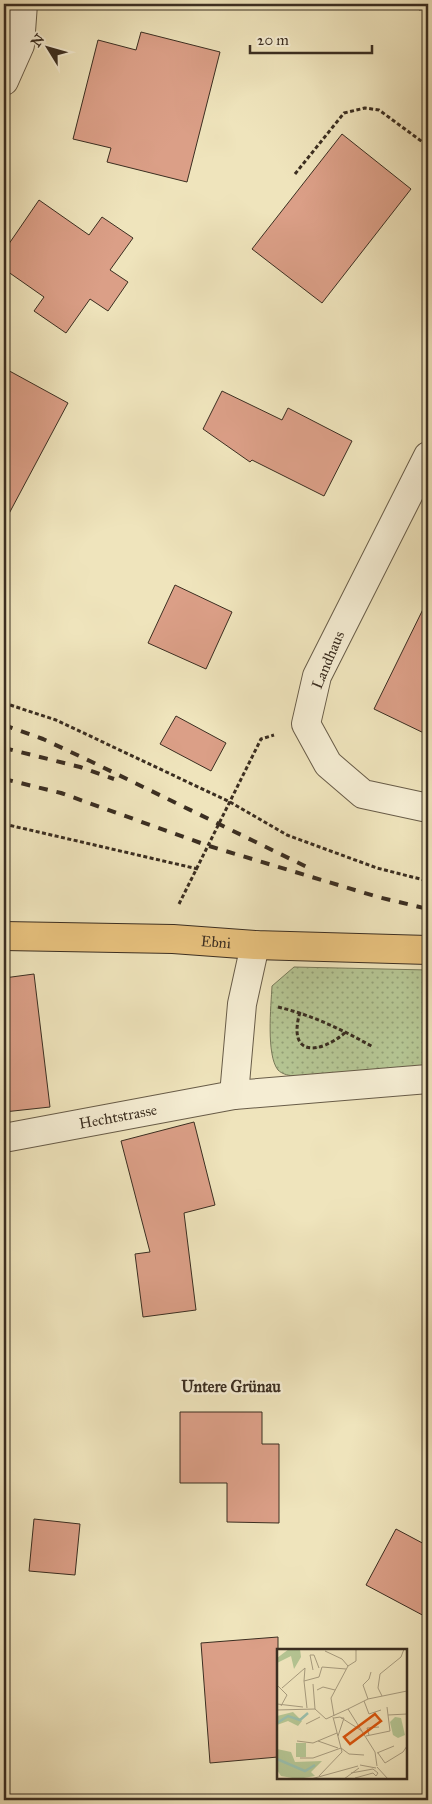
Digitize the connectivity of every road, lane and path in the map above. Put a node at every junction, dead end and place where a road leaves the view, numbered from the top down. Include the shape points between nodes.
1 (23, 4) edge
2 (412, 4) edge
3 (428, 14) edge
4 (4, 81) edge
5 (428, 146) edge
6 (296, 174) dead end
7 (428, 456) edge
8 (4, 703) edge
9 (306, 724) junction
10 (230, 802) junction
11 (428, 808) edge
12 (4, 824) edge
13 (198, 869) junction
14 (428, 881) edge
15 (175, 911) dead end
16 (4, 936) edge
17 (255, 945) junction
18 (428, 950) edge
19 (272, 1005) dead end
20 (300, 1012) junction
21 (346, 1032) junction
22 (377, 1049) dead end
23 (428, 1079) edge
24 (234, 1095) junction
25 (4, 1138) edge

1 - 4 street via 20,45
2 - 3 path
5 - 6 path via 379,110 365,108 344,113
7 - 9 street, Landhaus via 318,676
8 - 10 path via 56,720
9 - 10 path via 261,739
9 - 11 street via 328,764 363,794
10 - 13 path
10 - 14 path via 287,834 377,868
12 - 13 path
13 - 15 path
16 - 17 main road, Ebni via 173,939
17 - 18 main road, Ebni
17 - 24 street via 242,1004
19 - 20 path
20 - 21 path
20 - 21 path via 296,1034 298,1042 305,1047 315,1048 335,1041
21 - 22 path
23 - 24 street, Hechtstrasse
24 - 25 street, Hechtstrasse

